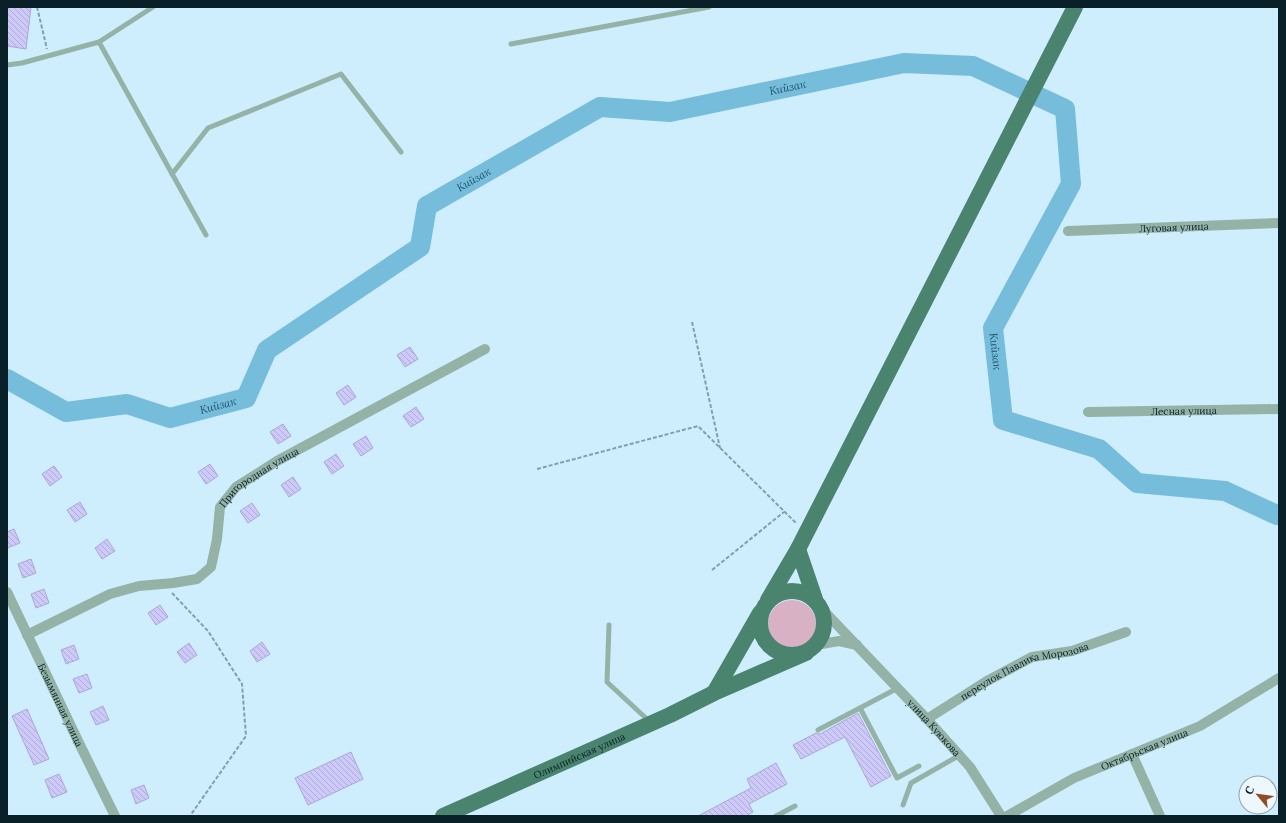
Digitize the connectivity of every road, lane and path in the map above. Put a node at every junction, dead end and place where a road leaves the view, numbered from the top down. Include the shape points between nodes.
1 (37, 7) edge
2 (153, 7) edge
3 (709, 7) edge
4 (1075, 7) edge
5 (99, 42) junction
6 (511, 44) dead end
7 (49, 56) junction
8 (7, 65) edge
9 (402, 152) dead end
10 (172, 174) junction
11 (1279, 223) edge
12 (1068, 231) dead end
13 (206, 235) dead end
14 (692, 322) dead end
15 (485, 349) dead end
16 (1279, 409) edge
17 (1088, 412) dead end
18 (720, 449) junction
19 (537, 469) dead end
20 (784, 512) junction
21 (806, 534) junction
22 (798, 549) junction
23 (712, 570) dead end
24 (163, 584) junction
25 (7, 592) edge
26 (818, 604) junction
27 (765, 606) junction
28 (609, 625) dead end
29 (1126, 632) dead end
30 (27, 634) junction
31 (857, 645) junction
32 (811, 649) junction
33 (1279, 678) edge
34 (898, 688) junction
35 (714, 693) junction
36 (860, 708) junction
37 (927, 719) junction
38 (651, 724) junction
39 (818, 730) dead end
40 (1132, 754) junction
41 (960, 755) junction
42 (919, 766) dead end
43 (903, 805) dead end
44 (795, 806) dead end
45 (115, 816) edge
46 (190, 816) edge
47 (443, 816) edge
48 (776, 816) edge
49 (1001, 816) edge
50 (1007, 816) edge
51 (1160, 816) edge

1 - 7 path
2 - 5 lane
3 - 6 lane
4 - 21 main road
5 - 7 lane
5 - 10 lane
7 - 8 lane
9 - 10 lane via 341,74 208,128
10 - 13 lane
11 - 12 street, Луговая улица
14 - 18 path
15 - 24 street, Пригородная улица via 277,461 236,487 220,507 211,567 197,579
16 - 17 street, Лесная улица
18 - 19 path via 698,426
18 - 20 path
20 - 21 path
20 - 23 path
21 - 22 main road
22 - 26 main road
22 - 27 main road
24 - 30 street, Пригородная улица via 139,586 110,594
24 - 46 path via 208,630 242,684 246,736
25 - 30 street, Безымянная улица
26 - 27 main road via 804,592 791,590 779,593
26 - 31 street, улица Куюкова
26 - 32 main road via 825,622 823,634
27 - 32 main road via 760,624 762,636 770,647 794,656
27 - 35 main road
28 - 38 lane via 608,682
29 - 37 street, переулок Павлика Морозова via 1072,651 1032,656
30 - 45 street, Безымянная улица
31 - 32 street via 839,641
31 - 34 street, улица Куюкова
32 - 35 main road, Олимпийская улица
33 - 40 street, Октябрьская улица via 1200,726
34 - 36 lane
34 - 37 street, улица Куюкова
35 - 38 main road, Олимпийская улица
36 - 39 lane
36 - 42 lane via 897,778
37 - 41 street, улица Куюкова
38 - 47 main road, Олимпийская улица
40 - 50 street, Октябрьская улица via 1074,778
40 - 51 street
41 - 43 lane via 911,783
41 - 49 street, улица Куюкова
44 - 48 lane

